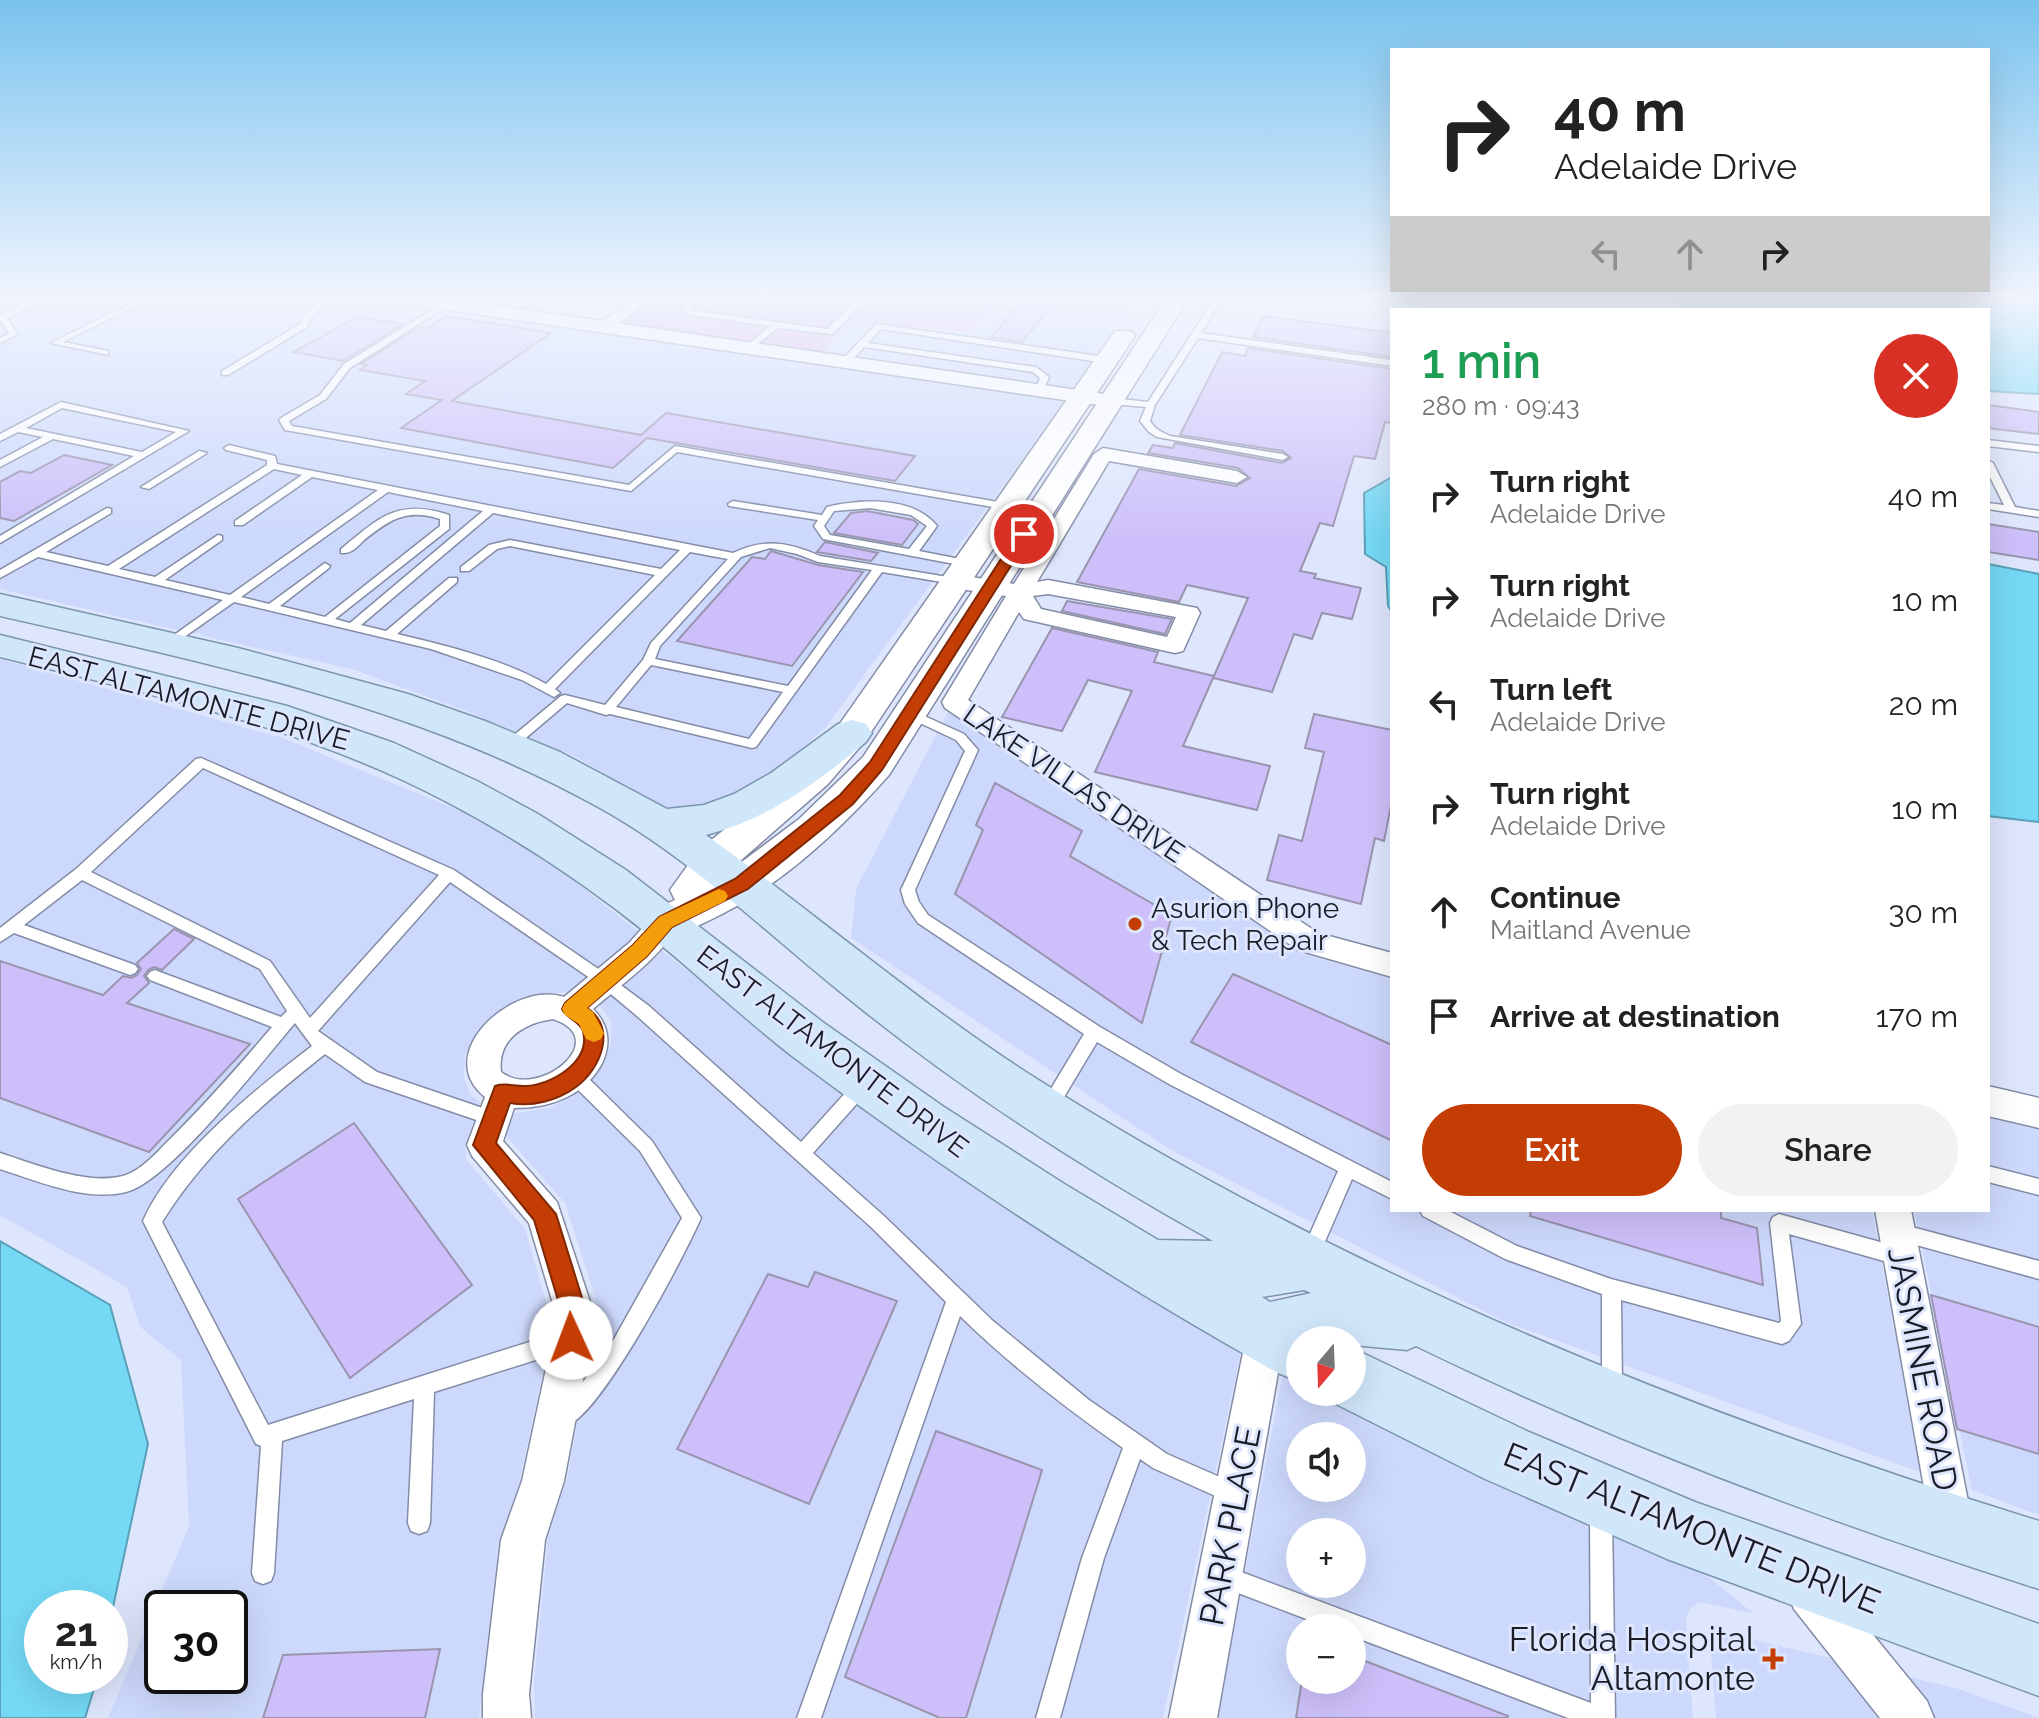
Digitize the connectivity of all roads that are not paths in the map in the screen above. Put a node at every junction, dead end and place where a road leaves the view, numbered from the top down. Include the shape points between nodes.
1 (337, 379) edge
2 (972, 379) edge
3 (1044, 379) edge
4 (1092, 379) edge
5 (1126, 379) edge
6 (1168, 379) edge
7 (1040, 389) junction
8 (1080, 396) junction
9 (1112, 401) junction
10 (1151, 405) junction
11 (17, 429) junction
12 (52, 436) junction
13 (0, 438) edge
14 (1990, 443) edge
15 (229, 448) dead end
16 (2039, 449) edge
17 (202, 453) dead end
18 (143, 455) junction
19 (1283, 457) dead end
20 (0, 464) edge
21 (272, 466) junction
22 (1990, 467) edge
23 (310, 474) junction
24 (1237, 477) dead end
25 (146, 487) dead end
26 (384, 490) junction
27 (733, 504) dead end
28 (1004, 506) junction
29 (1990, 506) edge
30 (490, 510) junction
31 (2011, 510) junction
32 (107, 511) dead end
33 (2039, 514) edge
34 (822, 518) junction
35 (239, 523) dead end
36 (218, 538) dead end
37 (0, 540) edge
38 (688, 548) junction
39 (749, 550) junction
40 (345, 551) dead end
41 (37, 553) junction
42 (770, 553) dead end
43 (912, 553) junction
44 (735, 557) junction
45 (794, 558) dead end
46 (818, 559) junction
47 (325, 566) dead end
48 (879, 568) junction
49 (465, 569) dead end
50 (110, 570) junction
51 (960, 572) junction
52 (664, 573) junction
53 (0, 575) edge
54 (158, 580) junction
55 (453, 580) dead end
56 (1004, 589) junction
57 (232, 599) junction
58 (0, 605) edge
59 (272, 607) junction
60 (329, 619) junction
61 (353, 626) junction
62 (389, 635) junction
63 (167, 645) junction
64 (0, 646) edge
65 (648, 661) junction
66 (85, 667) junction
67 (548, 689) junction
68 (790, 690) junction
69 (565, 699) junction
70 (606, 711) junction
71 (909, 713) junction
72 (852, 733) junction
73 (510, 745) junction
74 (661, 825) junction
75 (81, 873) junction
76 (727, 873) junction
77 (449, 874) junction
78 (665, 922) junction
79 (6, 931) edge
80 (1390, 964) edge
81 (130, 969) dead end
82 (155, 976) dead end
83 (605, 981) junction
84 (572, 1009) junction
85 (297, 1010) junction
86 (284, 1025) junction
87 (309, 1030) junction
88 (1094, 1032) junction
89 (325, 1045) junction
90 (574, 1075) junction
91 (866, 1082) junction
92 (1990, 1101) edge
93 (498, 1106) junction
94 (1047, 1112) junction
95 (2039, 1113) edge
96 (801, 1154) junction
97 (0, 1161) edge
98 (1348, 1168) junction
99 (1990, 1175) edge
100 (2039, 1187) edge
101 (1390, 1190) edge
102 (1433, 1212) edge
103 (1779, 1216) edge
104 (1897, 1233) edge
105 (1307, 1261) junction
106 (1150, 1267) junction
107 (2039, 1270) edge
108 (1611, 1288) junction
109 (956, 1300) junction
110 (1429, 1322) junction
111 (571, 1338) junction
112 (1283, 1342) edge
113 (424, 1386) junction
114 (1366, 1386) edge
115 (1612, 1403) junction
116 (551, 1432) junction
117 (272, 1434) junction
118 (1135, 1444) junction
119 (1235, 1493) junction
120 (1601, 1497) junction
121 (419, 1523) dead end
122 (1952, 1527) junction
123 (2039, 1555) edge
124 (263, 1573) dead end
125 (1794, 1574) junction
126 (1221, 1575) junction
127 (2039, 1660) edge
128 (507, 1718) edge
129 (809, 1718) edge
130 (1048, 1718) edge
131 (1193, 1718) edge
132 (1601, 1718) edge
133 (1910, 1718) edge

1 - 28 lane via 323,397 284,420 288,428 631,488 675,449
2 - 7 street
3 - 7 lane
4 - 8 main road
5 - 9 main road
6 - 10 lane
7 - 8 street
8 - 9 street
8 - 28 main road
9 - 10 lane
9 - 56 main road
10 - 19 lane via 1145,421 1153,432
11 - 12 lane
11 - 13 lane
11 - 18 lane via 61,405 184,431
12 - 18 lane
12 - 20 lane
14 - 16 lane
15 - 21 lane via 272,458
17 - 25 lane
18 - 37 lane
21 - 23 lane
21 - 50 lane
22 - 31 lane
23 - 26 lane
23 - 35 lane
24 - 56 street, LAKE VILLAS DRIVE via 1103,454
26 - 30 lane
26 - 57 lane
27 - 34 lane
28 - 51 main road
29 - 31 lane
30 - 38 lane
30 - 61 lane
31 - 33 lane
32 - 41 lane
34 - 43 lane via 819,526 827,537
34 - 43 lane via 831,509 857,503 923,516 932,526
36 - 54 lane
38 - 44 lane
38 - 52 lane
39 - 42 lane
39 - 44 lane
39 - 46 lane via 770,545
40 - 60 lane via 389,516 405,510 445,517 445,527
41 - 50 lane
41 - 53 lane
43 - 51 lane
44 - 65 lane via 655,645
45 - 46 lane
46 - 48 lane
47 - 59 lane
48 - 51 lane
48 - 68 lane
49 - 52 lane via 493,547 510,543
50 - 54 lane
51 - 56 street
51 - 72 main road
52 - 67 lane
54 - 57 lane
55 - 62 lane
56 - 56 street via 1032,614 1175,646 1189,613 1048,587
56 - 71 main road
56 - 80 street, LAKE VILLAS DRIVE via 954,702 1309,942
57 - 59 lane
57 - 63 lane
58 - 63 main road, EAST ALTAMONTE DRIVE
59 - 60 lane
60 - 61 lane
61 - 62 lane
62 - 67 lane via 526,677
63 - 66 main road via 134,661
63 - 73 main road, EAST ALTAMONTE DRIVE via 367,693
64 - 66 main road, EAST ALTAMONTE DRIVE
65 - 68 lane
65 - 70 lane
66 - 78 main road, EAST ALTAMONTE DRIVE via 265,713 396,760 530,829
67 - 69 lane
68 - 70 lane via 752,744
69 - 70 lane
69 - 73 lane
71 - 76 main road via 876,766 847,799
71 - 88 lane via 960,737 972,750 912,875 912,904 923,919
72 - 74 main road via 793,779 749,803 711,819
72 - 76 main road
73 - 74 main road, EAST ALTAMONTE DRIVE
74 - 76 main road, EAST ALTAMONTE DRIVE
75 - 77 lane via 201,762
75 - 79 lane
75 - 85 lane via 265,965
76 - 78 main road
76 - 94 main road, EAST ALTAMONTE DRIVE via 926,1031
77 - 83 lane
77 - 87 lane
78 - 83 street
78 - 91 main road, EAST ALTAMONTE DRIVE via 764,1006
79 - 81 lane
82 - 86 lane
83 - 84 street
83 - 96 lane
84 - 90 street via 594,1032 593,1050
84 - 93 street via 532,1009 495,1032 483,1067
85 - 86 lane
85 - 87 lane
86 - 97 lane via 140,1179 76,1184
87 - 89 lane
88 - 94 lane
88 - 98 lane
89 - 93 lane via 371,1077
89 - 117 lane via 230,1122 194,1161 152,1221 263,1437
90 - 93 street via 546,1092
90 - 116 lane via 646,1146 692,1218 588,1394
91 - 96 lane
91 - 106 main road, EAST ALTAMONTE DRIVE via 984,1165
92 - 95 street
93 - 111 street via 484,1145 544,1214 576,1317
94 - 105 main road, EAST ALTAMONTE DRIVE
96 - 109 lane
98 - 101 lane
98 - 105 lane
99 - 100 lane
102 - 108 lane via 1512,1253
103 - 104 lane
103 - 108 lane via 1791,1324 1782,1334
104 - 107 lane
104 - 122 street, JASMINE ROAD
105 - 106 main road via 1257,1270
105 - 110 main road, EAST ALTAMONTE DRIVE
106 - 112 main road, EAST ALTAMONTE DRIVE
108 - 115 lane
109 - 118 lane via 1082,1407
109 - 129 lane
110 - 112 main road via 1356,1314
110 - 115 main road
111 - 113 lane
111 - 116 street
112 - 119 street, PARK PLACE
113 - 117 lane
113 - 121 lane
114 - 120 main road, EAST ALTAMONTE DRIVE
115 - 122 main road via 1810,1480
116 - 128 street via 543,1481 523,1540
117 - 124 lane
118 - 119 lane via 1160,1461
118 - 130 lane via 1093,1558
119 - 126 street, PARK PLACE
120 - 125 main road, EAST ALTAMONTE DRIVE
120 - 132 lane
122 - 123 main road
125 - 127 main road, EAST ALTAMONTE DRIVE
125 - 133 street
126 - 131 street, PARK PLACE
126 - 132 lane

